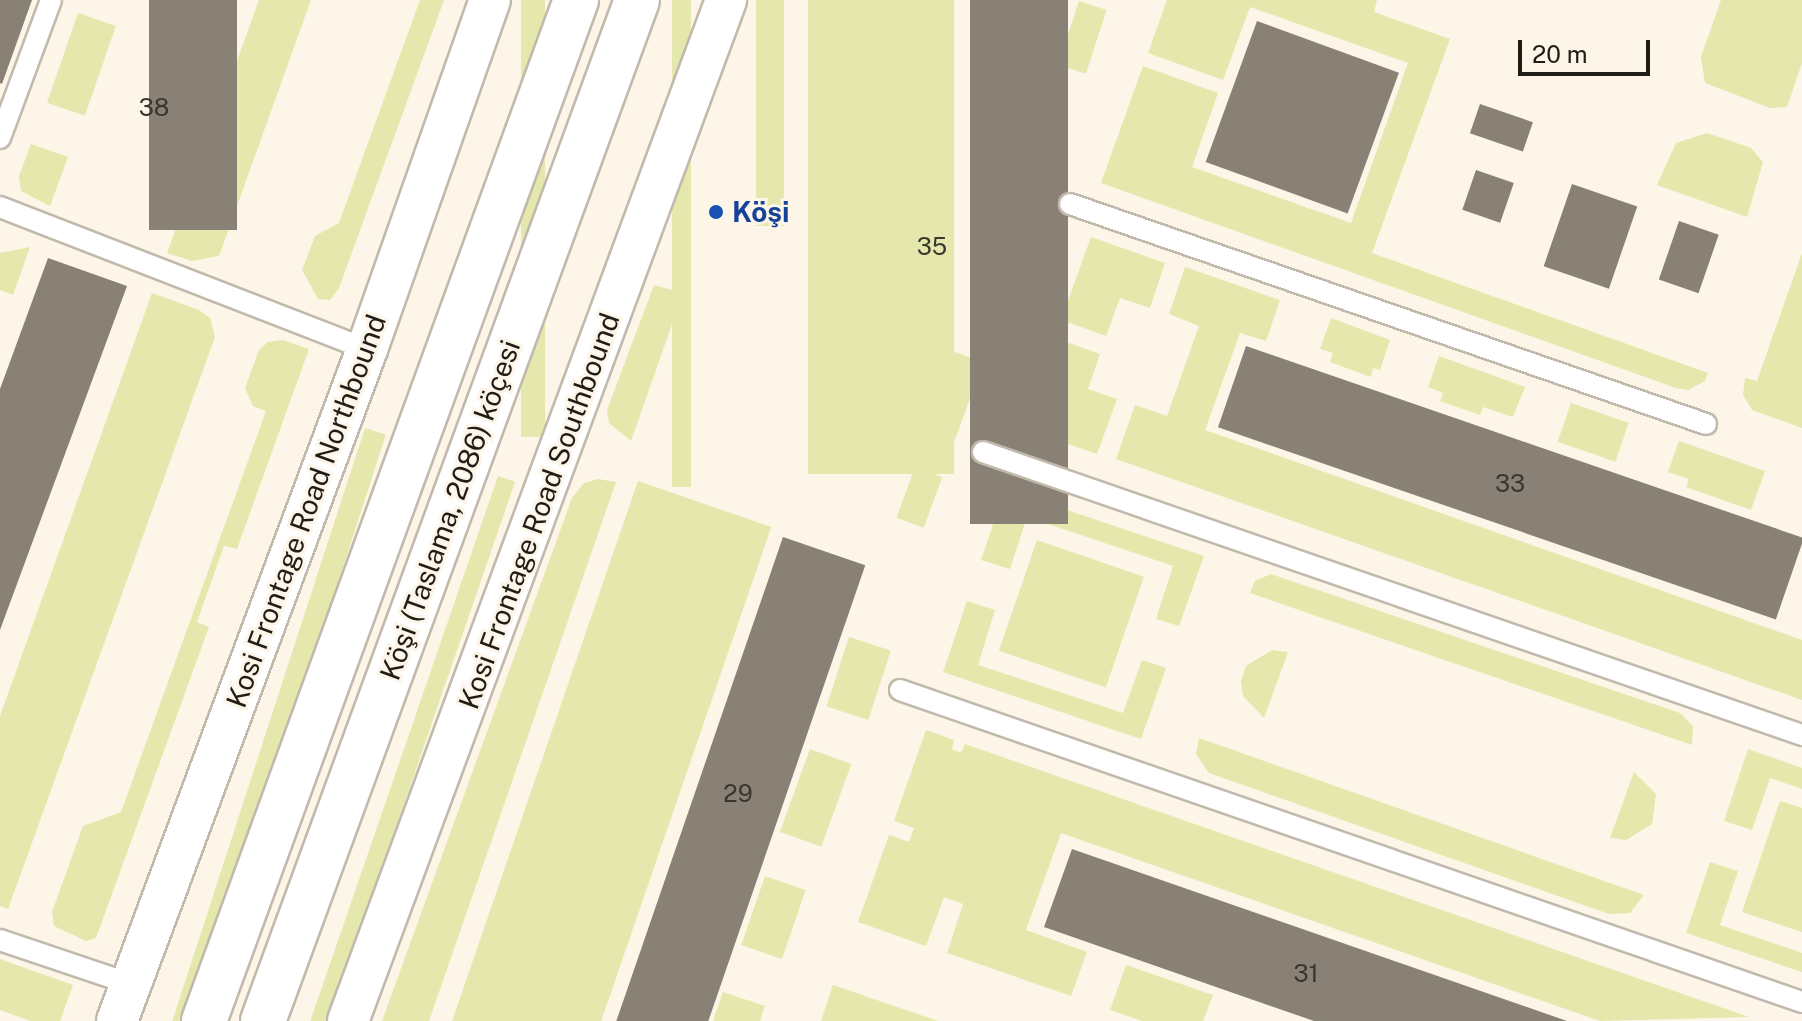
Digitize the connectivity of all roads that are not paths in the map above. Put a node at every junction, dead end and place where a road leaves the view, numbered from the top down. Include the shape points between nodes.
1 (51, 0) edge
2 (490, 0) edge
3 (576, 0) edge
4 (637, 0) edge
5 (726, 0) edge
6 (0, 138) edge
7 (1070, 204) dead end
8 (0, 207) edge
9 (367, 349) junction
10 (1706, 424) dead end
11 (983, 452) dead end
12 (900, 690) dead end
13 (1802, 735) edge
14 (0, 940) edge
15 (1802, 1002) edge
16 (124, 1003) edge
17 (204, 1021) edge
18 (263, 1021) edge
19 (348, 1021) edge

1 - 6 lane
2 - 9 street, Kosi Frontage Road Northbound
3 - 17 main road, Köşi (Taslama, 2086) köçesi
4 - 18 main road, Köşi (Taslama, 2086) köçesi
5 - 19 street, Kosi Frontage Road Southbound
7 - 10 lane
8 - 9 lane
9 - 16 street, Kosi Frontage Road Northbound
11 - 13 lane
12 - 15 lane
14 - 16 lane

